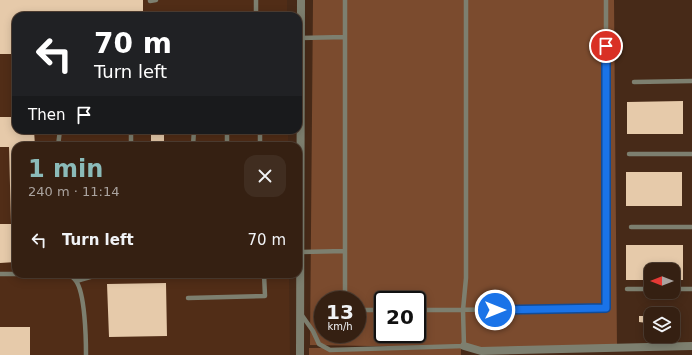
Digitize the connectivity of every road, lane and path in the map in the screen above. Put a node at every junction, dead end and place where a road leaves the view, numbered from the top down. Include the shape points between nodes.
1 (156, 0) edge
2 (256, 0) edge
3 (301, 0) edge
4 (345, 0) edge
5 (466, 0) edge
6 (606, 0) edge
7 (150, 1) dead end
8 (256, 12) edge
9 (300, 12) edge
10 (345, 37) junction
11 (302, 38) edge
12 (634, 82) dead end
13 (692, 82) edge
14 (628, 154) dead end
15 (692, 154) edge
16 (631, 227) dead end
17 (692, 227) edge
18 (345, 251) junction
19 (302, 252) edge
20 (0, 274) edge
21 (12, 274) edge
22 (73, 278) edge
23 (87, 278) edge
24 (264, 278) edge
25 (301, 278) edge
26 (76, 281) junction
27 (627, 289) dead end
28 (644, 289) edge
29 (680, 289) edge
30 (692, 289) edge
31 (345, 291) edge
32 (188, 298) dead end
33 (426, 310) edge
34 (463, 310) junction
35 (301, 314) junction
36 (464, 346) junction
37 (692, 346) edge
38 (604, 352) edge
39 (481, 353) edge
40 (86, 355) edge
41 (300, 355) edge

1 - 7 lane
2 - 8 lane
3 - 9 street
4 - 10 lane
5 - 34 lane via 466,278
6 - 34 lane via 606,308
10 - 11 lane
10 - 18 lane
12 - 13 lane
14 - 15 lane
16 - 17 lane
18 - 19 lane
18 - 31 lane
20 - 21 lane
22 - 26 lane
23 - 26 lane
24 - 32 lane via 265,296
25 - 35 street
26 - 40 lane via 85,323
27 - 28 lane
29 - 30 lane
33 - 34 lane
34 - 36 lane
35 - 36 lane via 319,344 330,350
35 - 41 street
36 - 39 street
37 - 38 street
38 - 39 street

